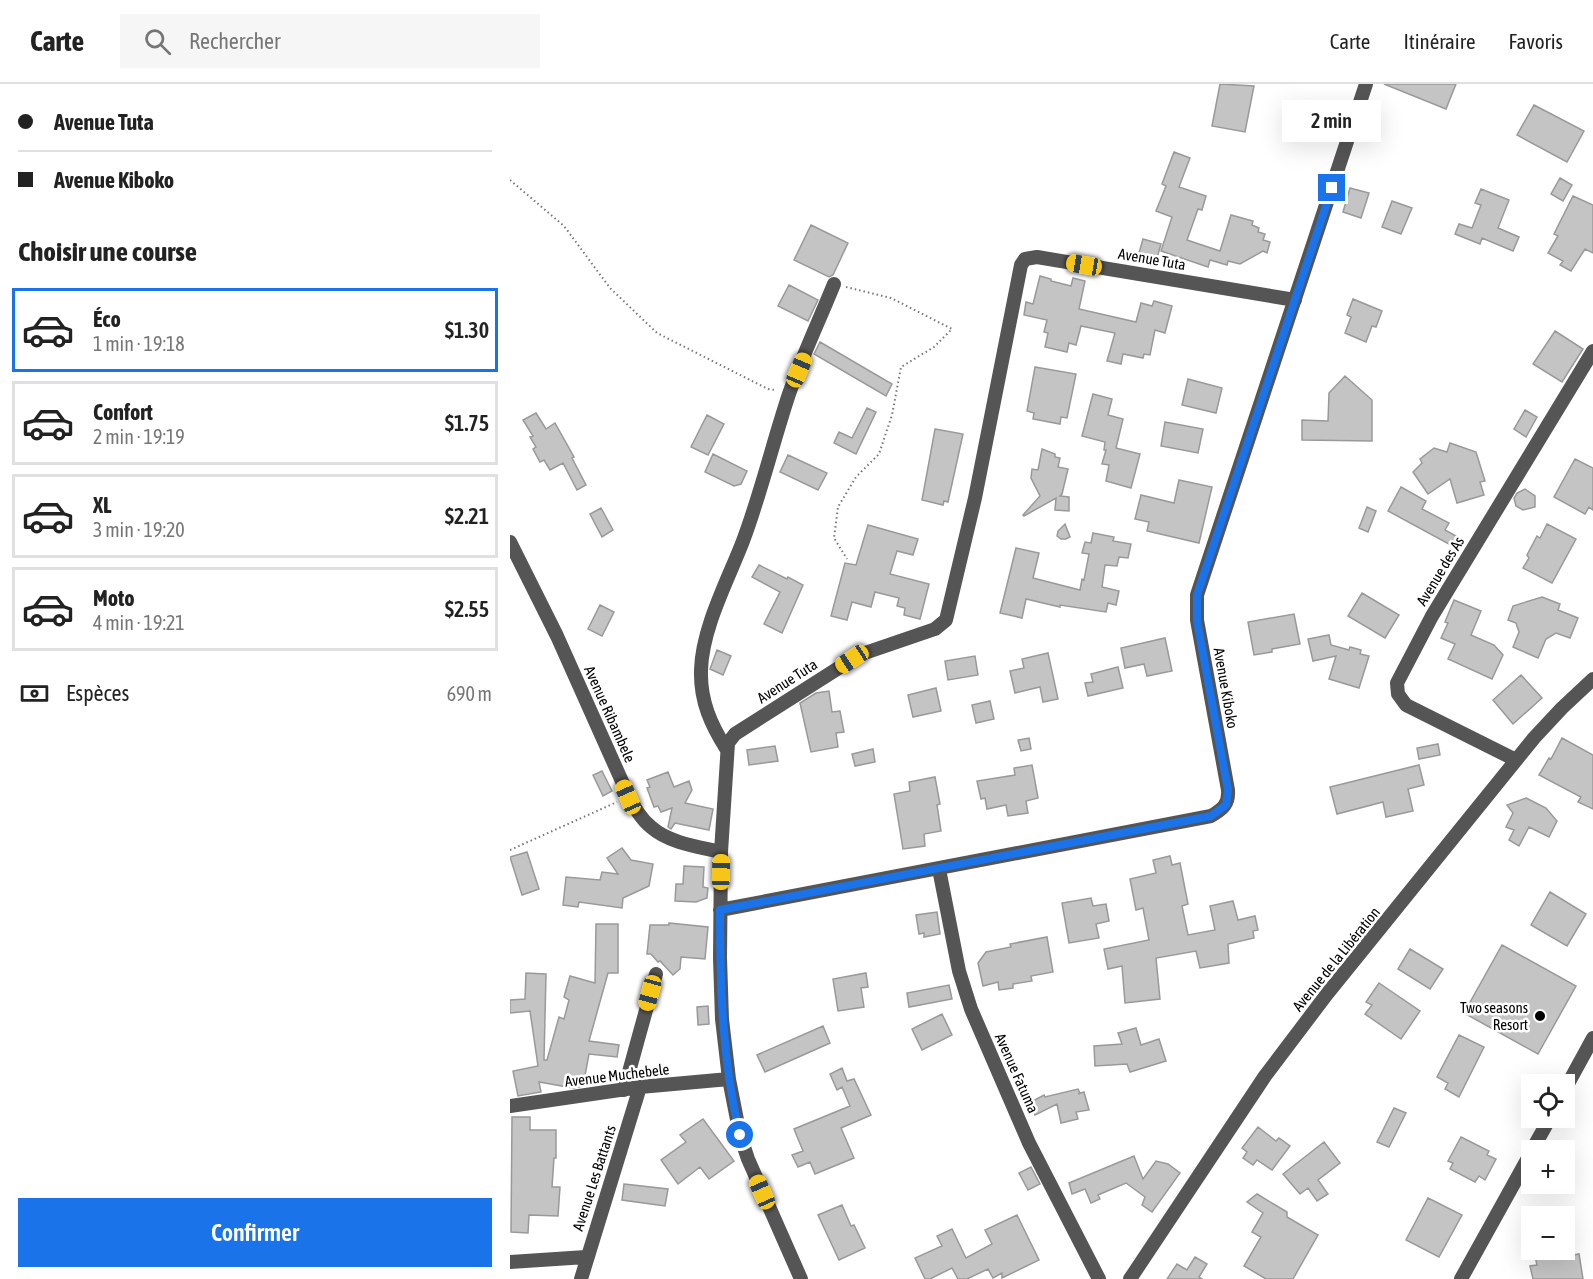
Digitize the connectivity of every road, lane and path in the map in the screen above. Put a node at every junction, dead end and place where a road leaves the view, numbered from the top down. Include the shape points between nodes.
1 (1366, 84) edge
2 (510, 180) edge
3 (834, 284) joint
4 (1295, 300) junction
5 (1593, 351) edge
6 (790, 391) junction
7 (510, 542) edge
8 (847, 559) dead end
9 (1593, 679) edge
10 (727, 750) junction
11 (1516, 760) junction
12 (628, 797) junction
13 (510, 850) edge
14 (722, 852) junction
15 (939, 868) junction
16 (720, 910) junction
17 (656, 974) dead end
18 (1593, 1038) edge
19 (1586, 1061) edge
20 (1575, 1076) edge
21 (729, 1079) junction
22 (640, 1087) junction
23 (624, 1090) junction
24 (510, 1106) edge
25 (1521, 1171) edge
26 (586, 1257) junction
27 (510, 1262) edge
28 (581, 1279) edge
29 (801, 1279) edge
30 (1099, 1279) edge
31 (1130, 1279) edge
32 (1461, 1279) edge

1 - 4 street, Avenue Kiboko
2 - 6 path via 564,226 610,288 657,333 768,389
3 - 6 street
3 - 8 path via 891,298 952,328 934,347 901,367 879,454 856,477 838,507 834,538
4 - 10 street, Avenue Tuta via 1037,256 1025,259 946,620 935,629 852,659 735,734
4 - 15 street, Avenue Kiboko via 1222,514 1196,604 1228,790 1226,805 1211,816
5 - 11 street, Avenue des As via 1432,616 1397,683 1398,694 1406,705
6 - 10 street via 744,539 703,651 701,679 706,712
7 - 12 street, Avenue Ribambele
9 - 11 street, Avenue de la Libération
10 - 14 street
11 - 31 street, Avenue de la Libération via 1264,1076
12 - 13 path
12 - 14 street, Avenue Ribambele via 654,830
14 - 16 street
15 - 16 street, Avenue Kiboko
15 - 30 street, Avenue Fatuma via 971,1009 1029,1143
16 - 21 street via 722,1019
17 - 23 street
18 - 19 street
19 - 20 street
21 - 22 street, Avenue Muchebele
21 - 29 street via 748,1159
22 - 23 street, Avenue Muchebele
22 - 26 street, Avenue Les Battants
23 - 24 street, Avenue Muchebele
25 - 32 street
26 - 27 street
26 - 28 street, Avenue Les Battants

